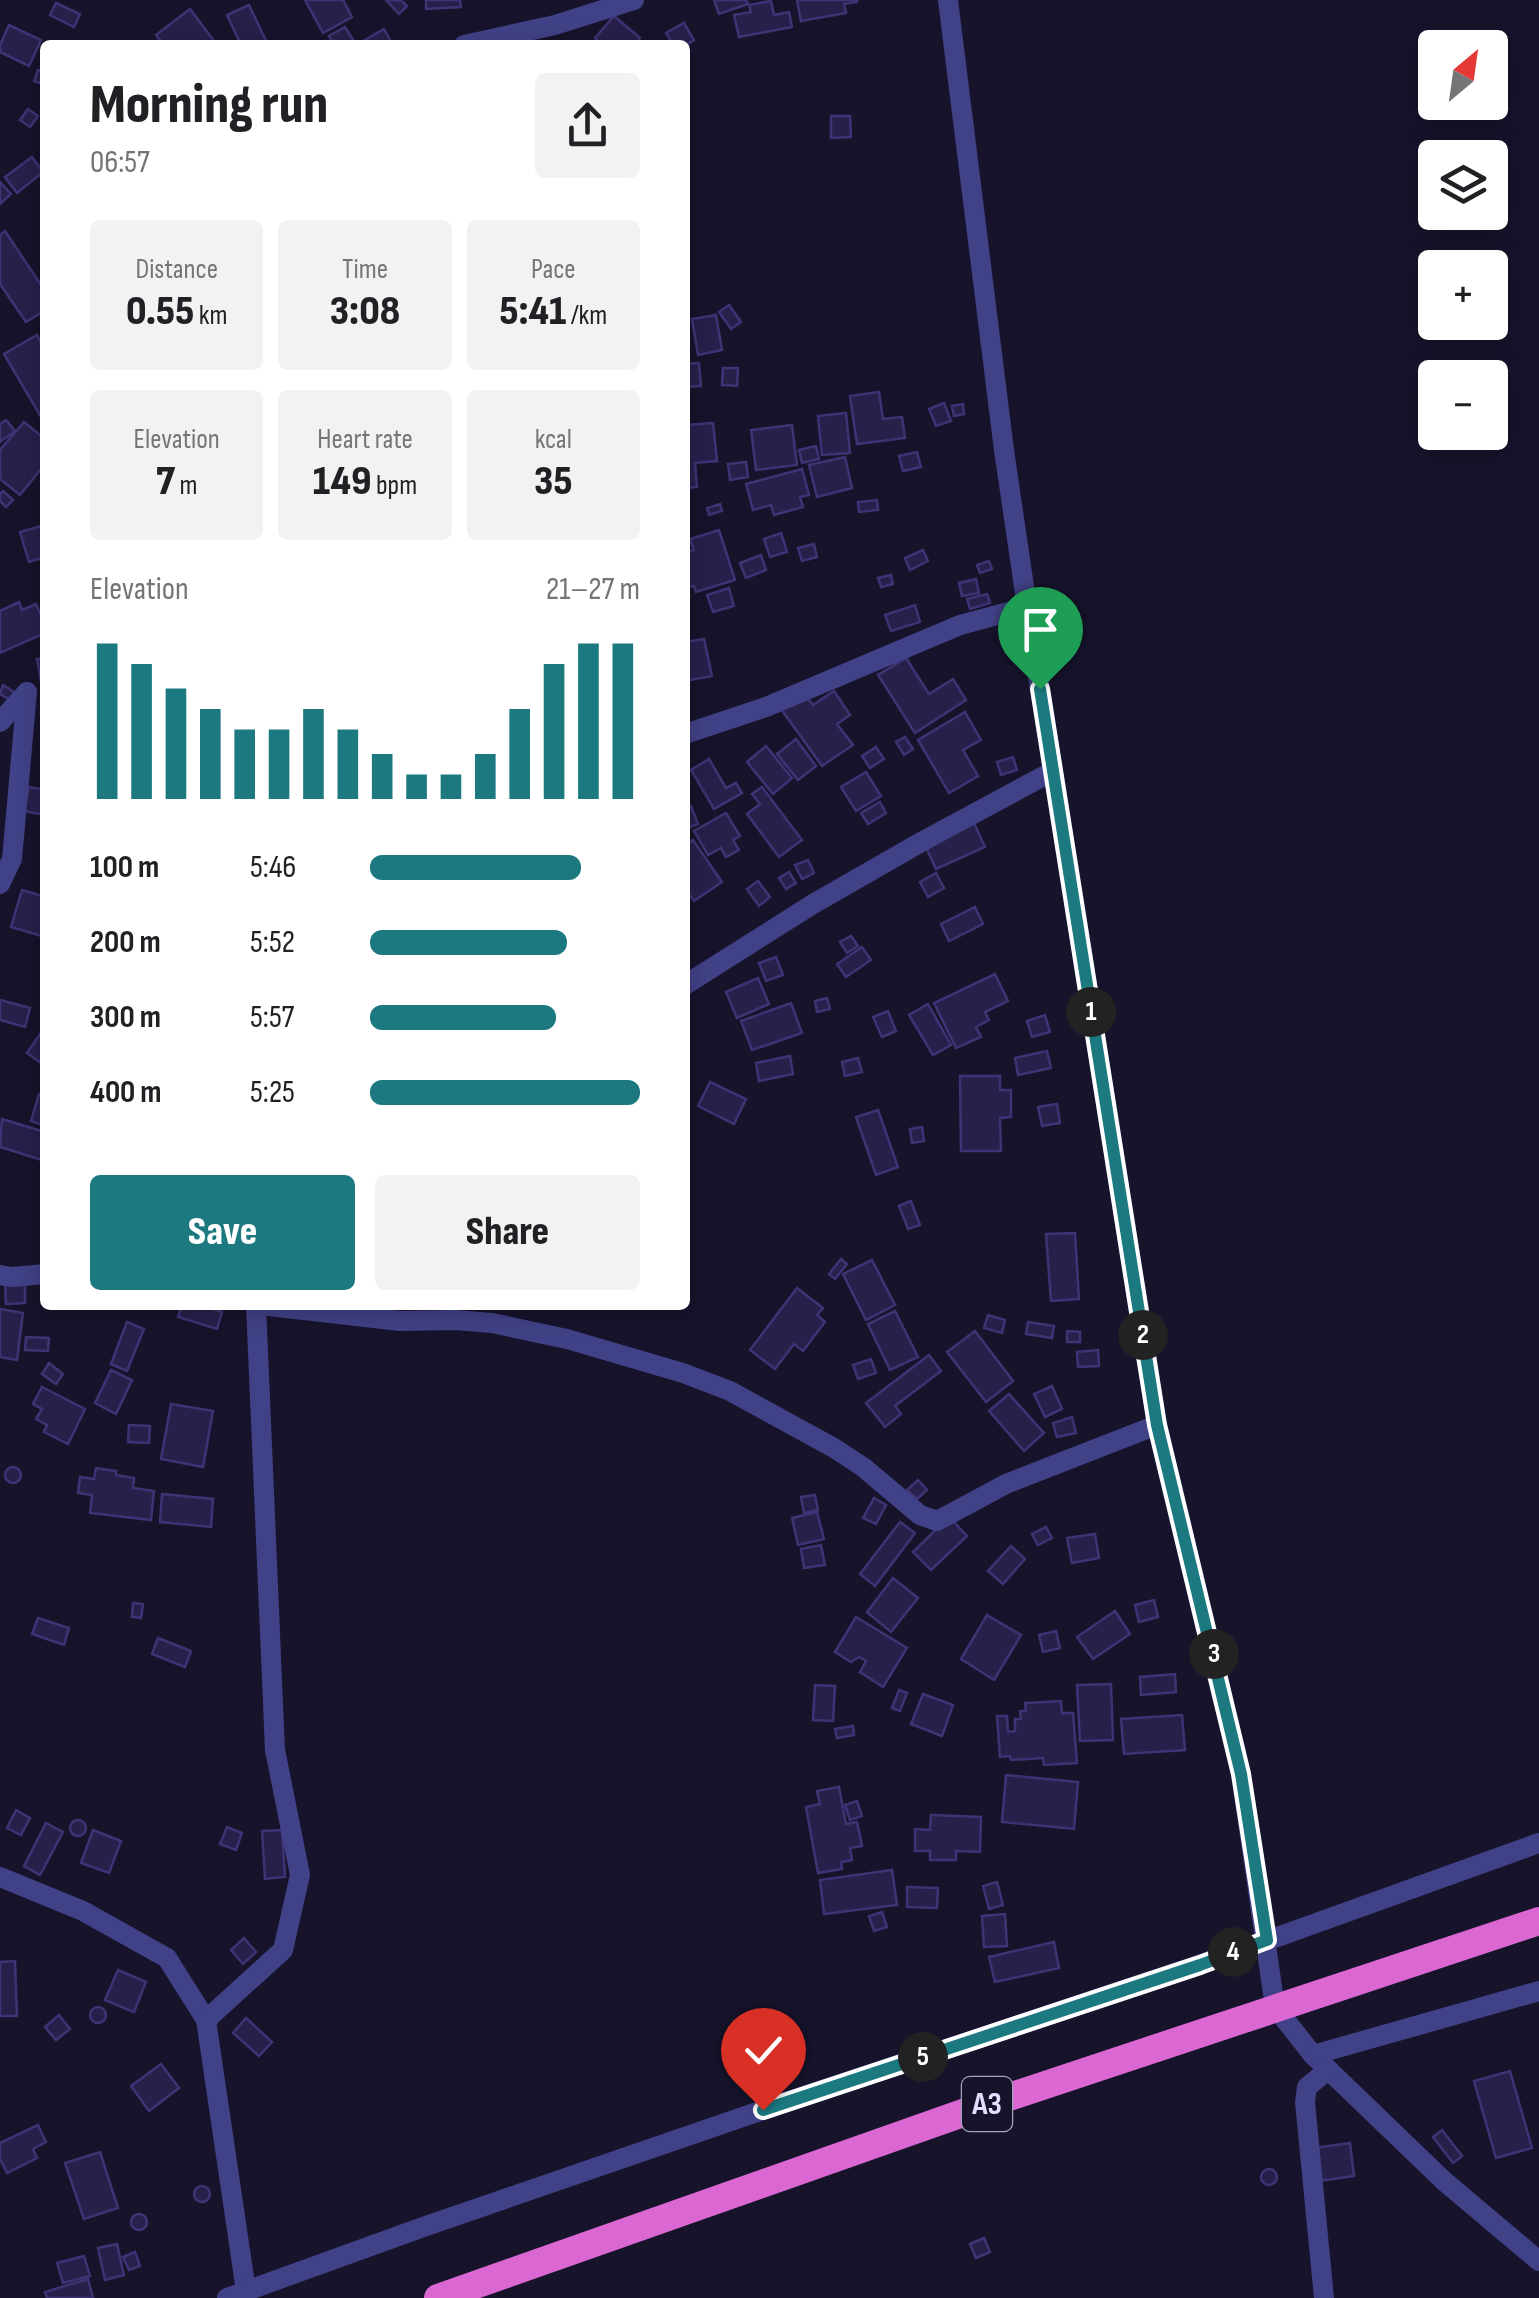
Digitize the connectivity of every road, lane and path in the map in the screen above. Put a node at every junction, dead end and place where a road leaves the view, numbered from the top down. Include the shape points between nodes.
1 (634, 0) edge
2 (948, 0) edge
3 (488, 40) edge
4 (1027, 607) junction
5 (36, 694) edge
6 (0, 722) edge
7 (690, 732) edge
8 (1052, 772) junction
9 (0, 884) edge
10 (690, 982) edge
11 (40, 1274) edge
12 (0, 1275) edge
13 (258, 1310) edge
14 (302, 1310) edge
15 (490, 1314) edge
16 (1157, 1425) junction
17 (1539, 1844) edge
18 (0, 1876) edge
19 (1539, 1921) edge
20 (1267, 1940) junction
21 (1539, 1992) edge
22 (1276, 2008) junction
23 (206, 2020) junction
24 (1321, 2062) junction
25 (1539, 2262) edge
26 (236, 2295) edge
27 (438, 2298) edge
28 (1324, 2298) edge

1 - 3 street
2 - 4 street
4 - 7 street via 960,625
4 - 8 street
5 - 6 street
5 - 9 street via 12,859
8 - 10 street via 813,904
8 - 16 street
11 - 12 street
13 - 23 street via 276,1750 300,1875 283,1950
14 - 15 street via 400,1321
15 - 16 street via 730,1391 834,1448 937,1521 1006,1484
16 - 20 street via 1241,1774
17 - 20 street
18 - 23 street via 84,1911 167,1958
19 - 22 highway, A3
20 - 22 street
20 - 26 street
21 - 24 street
22 - 24 street
22 - 27 highway, A3
23 - 26 street
24 - 25 street
24 - 28 street via 1305,2102

